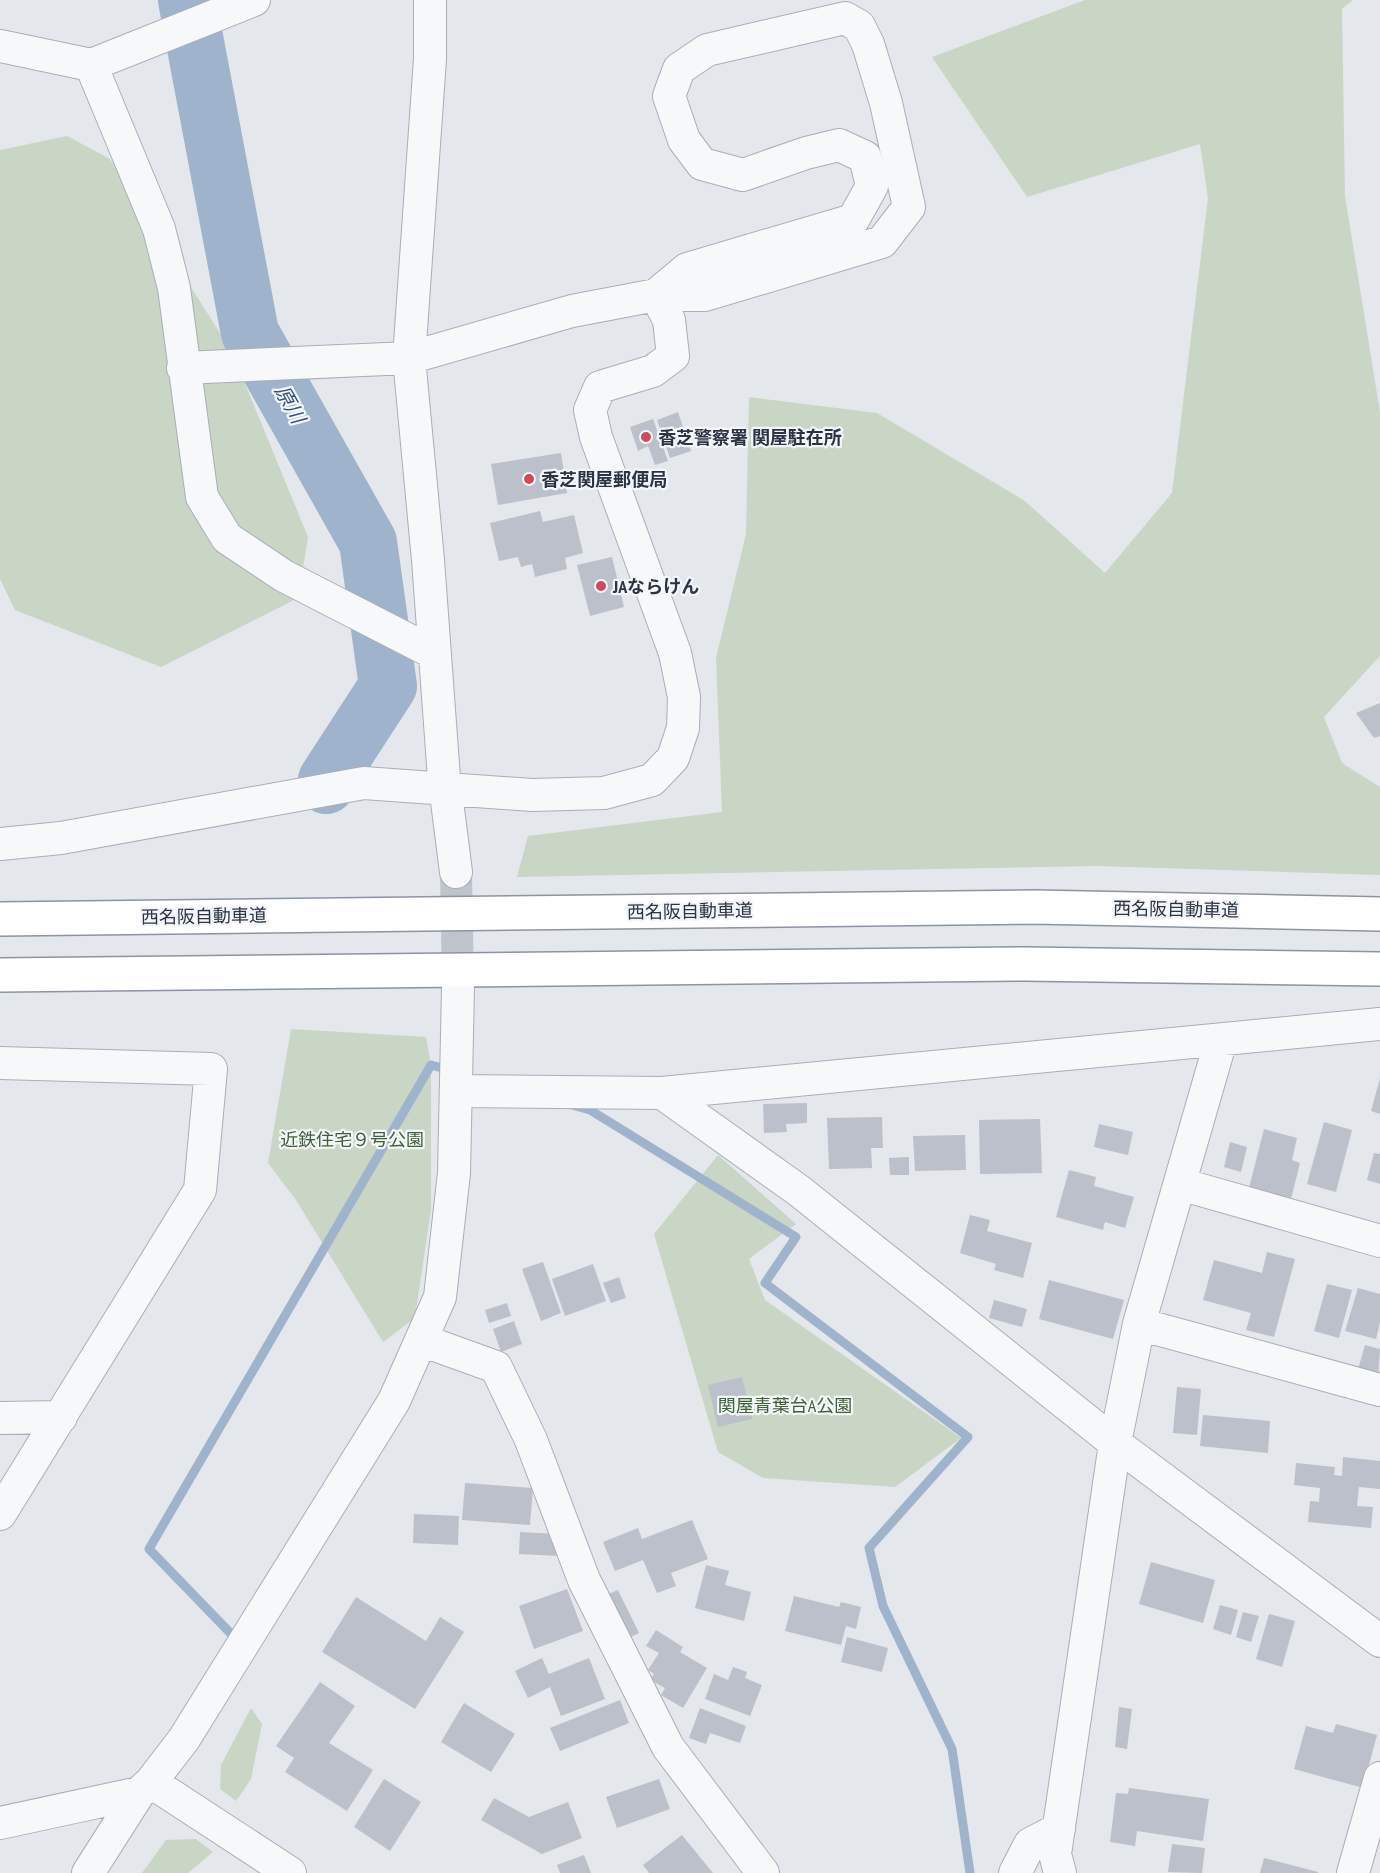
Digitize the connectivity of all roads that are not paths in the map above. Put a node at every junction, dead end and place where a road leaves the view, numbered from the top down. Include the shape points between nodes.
1 (254, 0) edge
2 (430, 0) edge
3 (0, 46) edge
4 (91, 65) junction
5 (656, 295) junction
6 (409, 358) junction
7 (183, 368) junction
8 (434, 653) junction
9 (445, 790) junction
10 (0, 844) edge
11 (456, 872) tunnel mouth
12 (1380, 914) edge
13 (0, 918) edge
14 (1380, 969) edge
15 (0, 975) edge
16 (458, 988) tunnel mouth
17 (1380, 1024) edge
18 (1221, 1040) junction
19 (0, 1063) edge
20 (456, 1090) junction
21 (662, 1093) junction
22 (1180, 1184) junction
23 (1380, 1241) edge
24 (1139, 1324) junction
25 (421, 1340) junction
26 (1380, 1390) edge
27 (61, 1417) junction
28 (0, 1418) edge
29 (1115, 1443) junction
30 (0, 1514) edge
31 (1380, 1641) edge
32 (1380, 1778) edge
33 (145, 1788) junction
34 (0, 1823) edge
35 (1059, 1829) junction
36 (1066, 1871) edge
37 (88, 1873) edge
38 (290, 1873) edge
39 (763, 1873) edge
40 (1015, 1873) edge
41 (1353, 1873) edge

1 - 4 street
2 - 6 street via 430,59
3 - 4 street
4 - 7 street via 159,229 174,288
5 - 5 street via 687,269 853,220 872,186 865,156 839,145 743,175 702,164 684,140 669,96 679,69 706,50 845,18 859,26 886,103 909,207 882,242 705,295
5 - 6 street via 572,311
5 - 9 street via 669,320 673,356 652,371 600,387 590,410 596,437 675,653 684,698 682,728 673,758 652,780 604,794
6 - 7 street
6 - 8 street
7 - 8 street via 202,497 227,538 284,576
8 - 9 street
9 - 10 street via 364,783 61,838
9 - 11 street
12 - 13 highway, 西名阪自動車道 via 1034,907
14 - 15 highway via 1013,964
16 - 20 street
17 - 18 street
18 - 21 street
18 - 22 street
19 - 27 street via 211,1068 200,1190
20 - 21 street
20 - 25 street via 454,1173 440,1297
21 - 29 street via 798,1190
22 - 23 street
22 - 24 street
24 - 26 street
24 - 29 street
25 - 33 street via 394,1401 184,1739
25 - 39 street via 496,1367 531,1440 584,1580 668,1747
27 - 28 street
27 - 30 street
29 - 31 street
29 - 35 street
32 - 41 street
33 - 34 street
33 - 37 street
33 - 38 street
35 - 36 street via 1055,1854
35 - 40 street via 1030,1844

